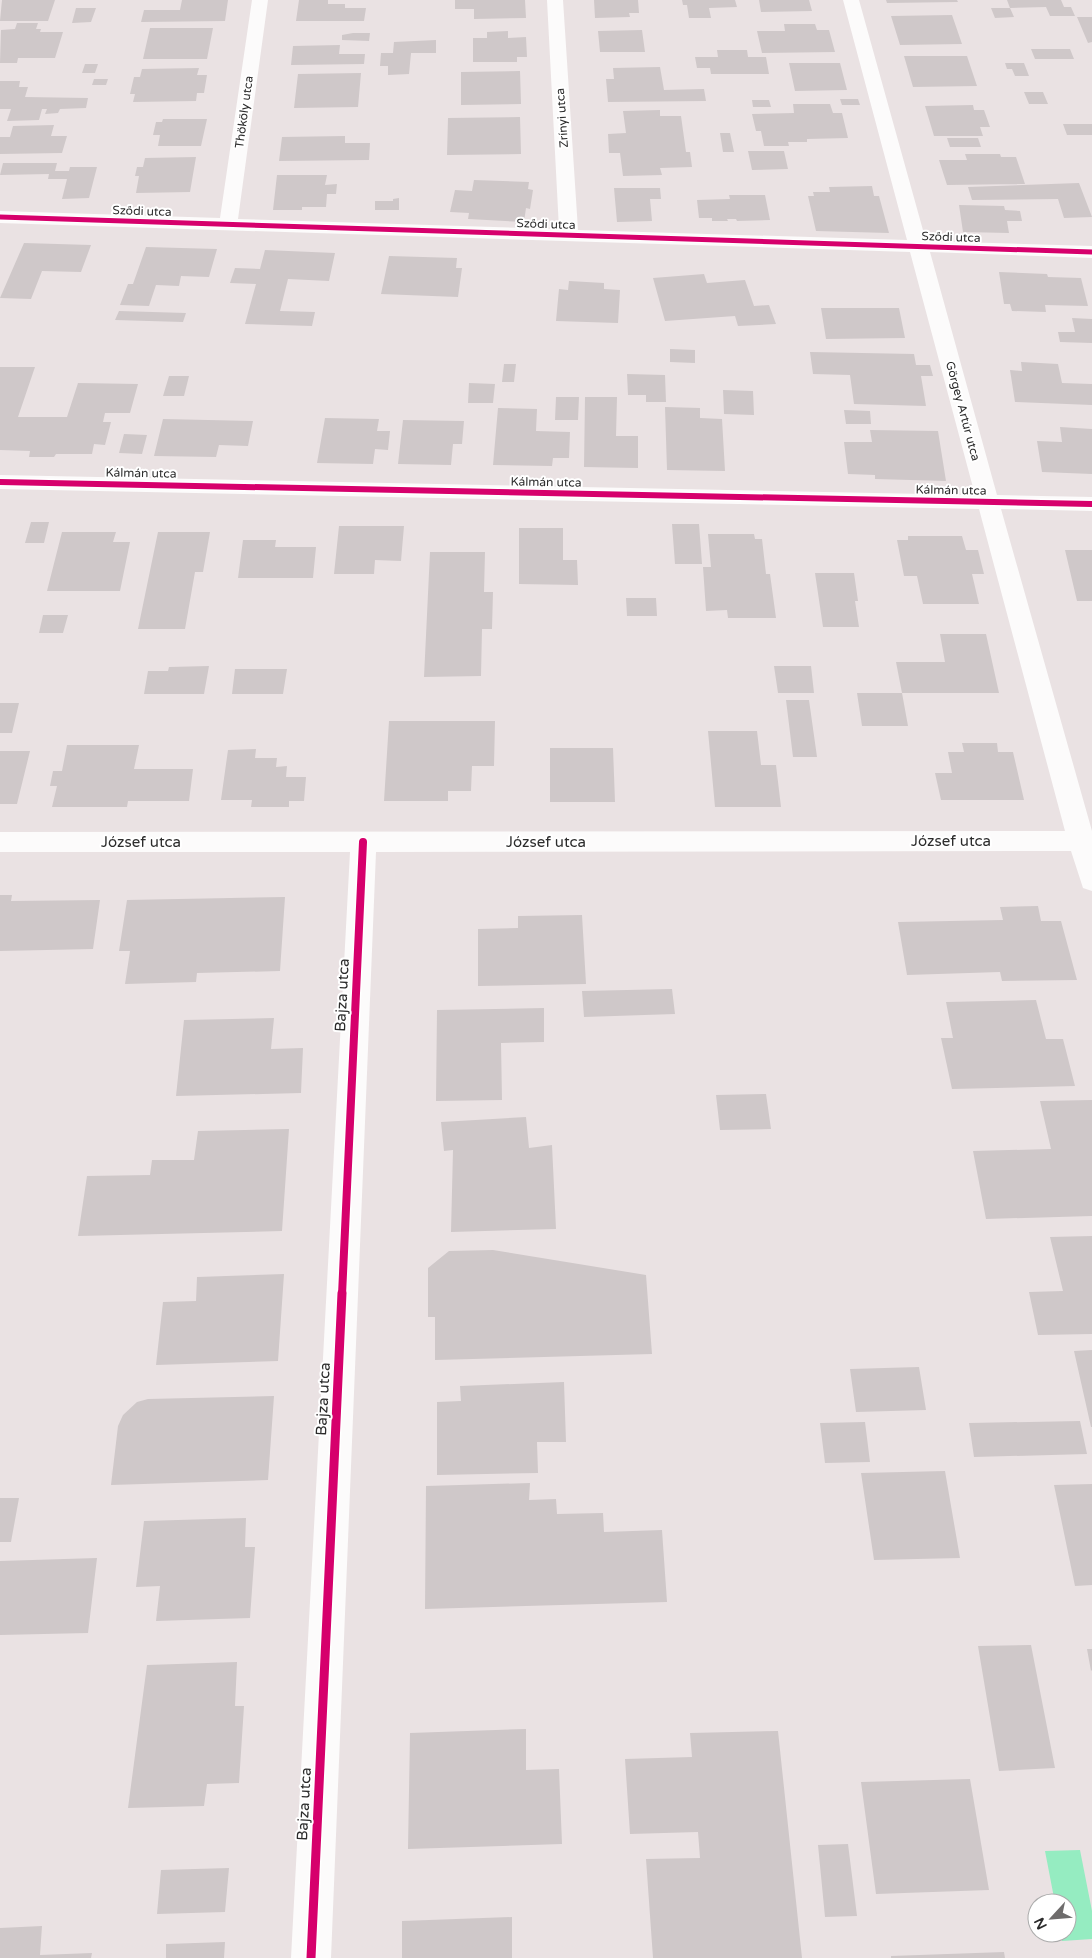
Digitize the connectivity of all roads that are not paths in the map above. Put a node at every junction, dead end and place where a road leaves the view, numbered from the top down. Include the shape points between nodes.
1 (260, 0) edge
2 (554, 0) edge
3 (851, 0) edge
4 (0, 217) edge
5 (228, 225) junction
6 (569, 236) junction
7 (918, 247) junction
8 (1092, 252) edge
9 (0, 482) edge
10 (988, 502) junction
11 (1092, 504) edge
12 (1087, 841) edge
13 (0, 842) edge
14 (363, 842) junction
15 (1092, 881) edge
16 (310, 1958) edge

1 - 5 street, Thököly utca
2 - 6 street, Zrínyi utca
3 - 7 street, Görgey Artúr utca
4 - 5 street, Sződi utca
5 - 6 street, Sződi utca
6 - 7 street, Sződi utca
7 - 8 street, Sződi utca
7 - 10 street, Görgey Artúr utca
9 - 10 street, Kálmán utca
10 - 11 street, Kálmán utca
10 - 12 street, Görgey Artúr utca
12 - 14 street, József utca
12 - 15 street, Görgey Artúr utca
13 - 14 street, József utca
14 - 16 street, Bajza utca

